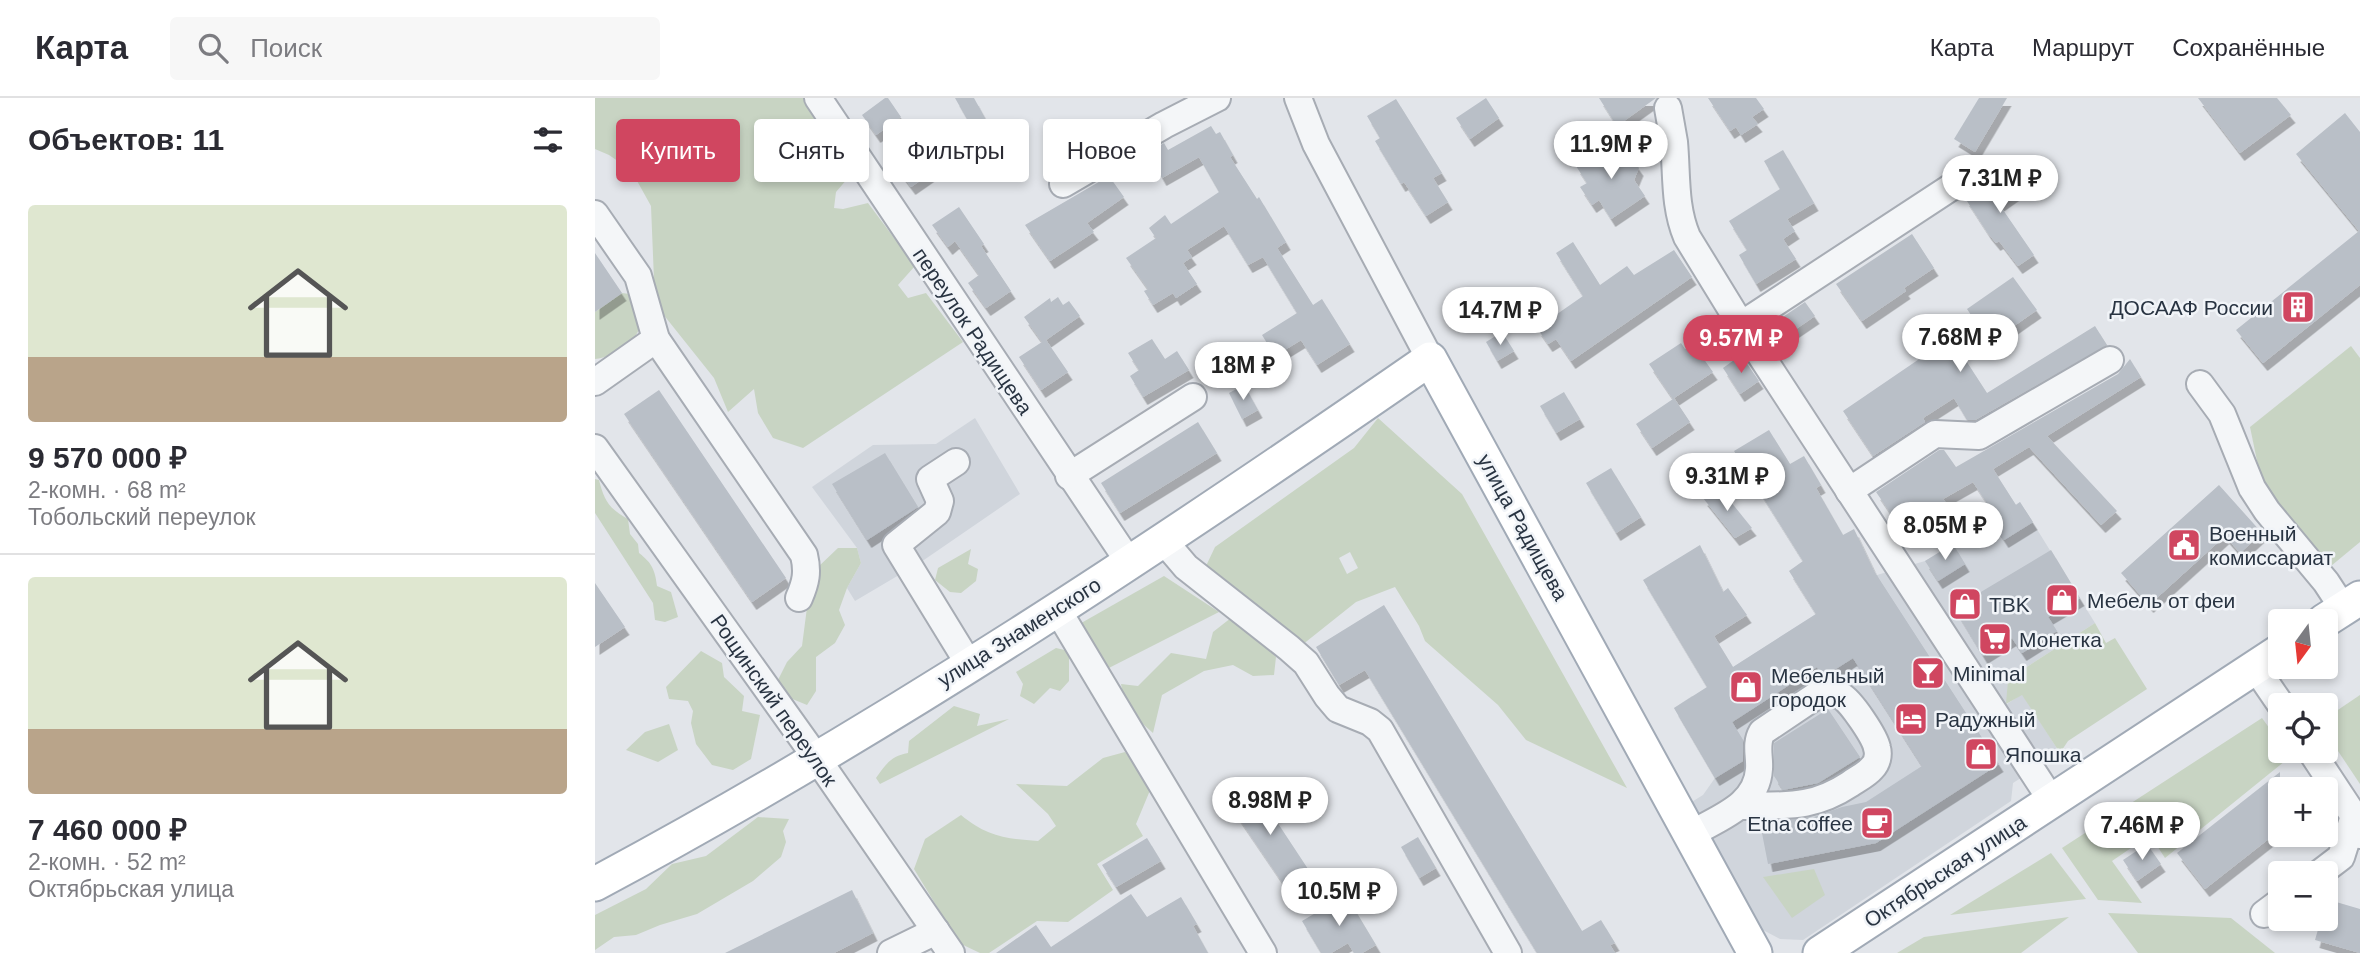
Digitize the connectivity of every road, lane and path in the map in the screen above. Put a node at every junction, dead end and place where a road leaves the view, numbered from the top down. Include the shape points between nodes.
1 (818, 98) edge
2 (1217, 98) edge
3 (1298, 98) edge
4 (1668, 108) dead end
5 (1063, 184) dead end
6 (1953, 186) dead end
7 (595, 214) edge
8 (1741, 325) junction
9 (656, 340) junction
10 (1430, 359) junction
11 (2110, 360) dead end
12 (595, 382) edge
13 (2200, 384) dead end
14 (1193, 397) dead end
15 (595, 448) edge
16 (956, 463) dead end
17 (1069, 476) junction
18 (1849, 491) junction
19 (1163, 540) junction
20 (1129, 562) junction
21 (799, 597) dead end
22 (1057, 609) junction
23 (2343, 609) edge
24 (2268, 659) edge
25 (969, 664) junction
26 (818, 760) junction
27 (2318, 763) edge
28 (2052, 801) junction
29 (1742, 806) junction
30 (2357, 825) edge
31 (1691, 834) junction
32 (2351, 858) edge
33 (595, 884) edge
34 (943, 942) edge
35 (891, 953) edge
36 (1263, 953) edge
37 (1508, 953) edge
38 (1755, 953) edge
39 (1820, 953) edge

1 - 17 street, переулок Радищева
2 - 5 street
3 - 10 street, улица Радищева via 1316,145
4 - 8 street via 1680,221
6 - 8 street
7 - 9 street via 638,276
8 - 18 street
9 - 12 street
9 - 21 street via 804,555 806,583
10 - 19 main road, улица Знаменского
10 - 31 main road, улица Радищева
11 - 18 street via 1979,436 1935,434
13 - 23 street via 2222,414 2252,488
14 - 17 street
15 - 26 street, Рощинский переулок
16 - 25 street via 929,479 940,502 937,512 896,545
17 - 20 street, переулок Радищева
18 - 28 street
19 - 20 main road, улица Знаменского
19 - 37 street via 1186,567 1306,663 1338,709 1380,730
20 - 22 main road, улица Знаменского
22 - 25 main road, улица Знаменского
22 - 36 street
24 - 28 main road, Октябрьская улица
25 - 26 main road, улица Знаменского
26 - 33 main road, улица Знаменского
26 - 34 street, Рощинский переулок
27 - 30 street
28 - 39 main road, Октябрьская улица
29 - 29 street via 1758,779 1762,732 1820,694 1849,701 1875,742 1877,761 1871,770 1819,801
29 - 31 street
30 - 32 street
31 - 38 main road, улица Радищева
34 - 35 street

